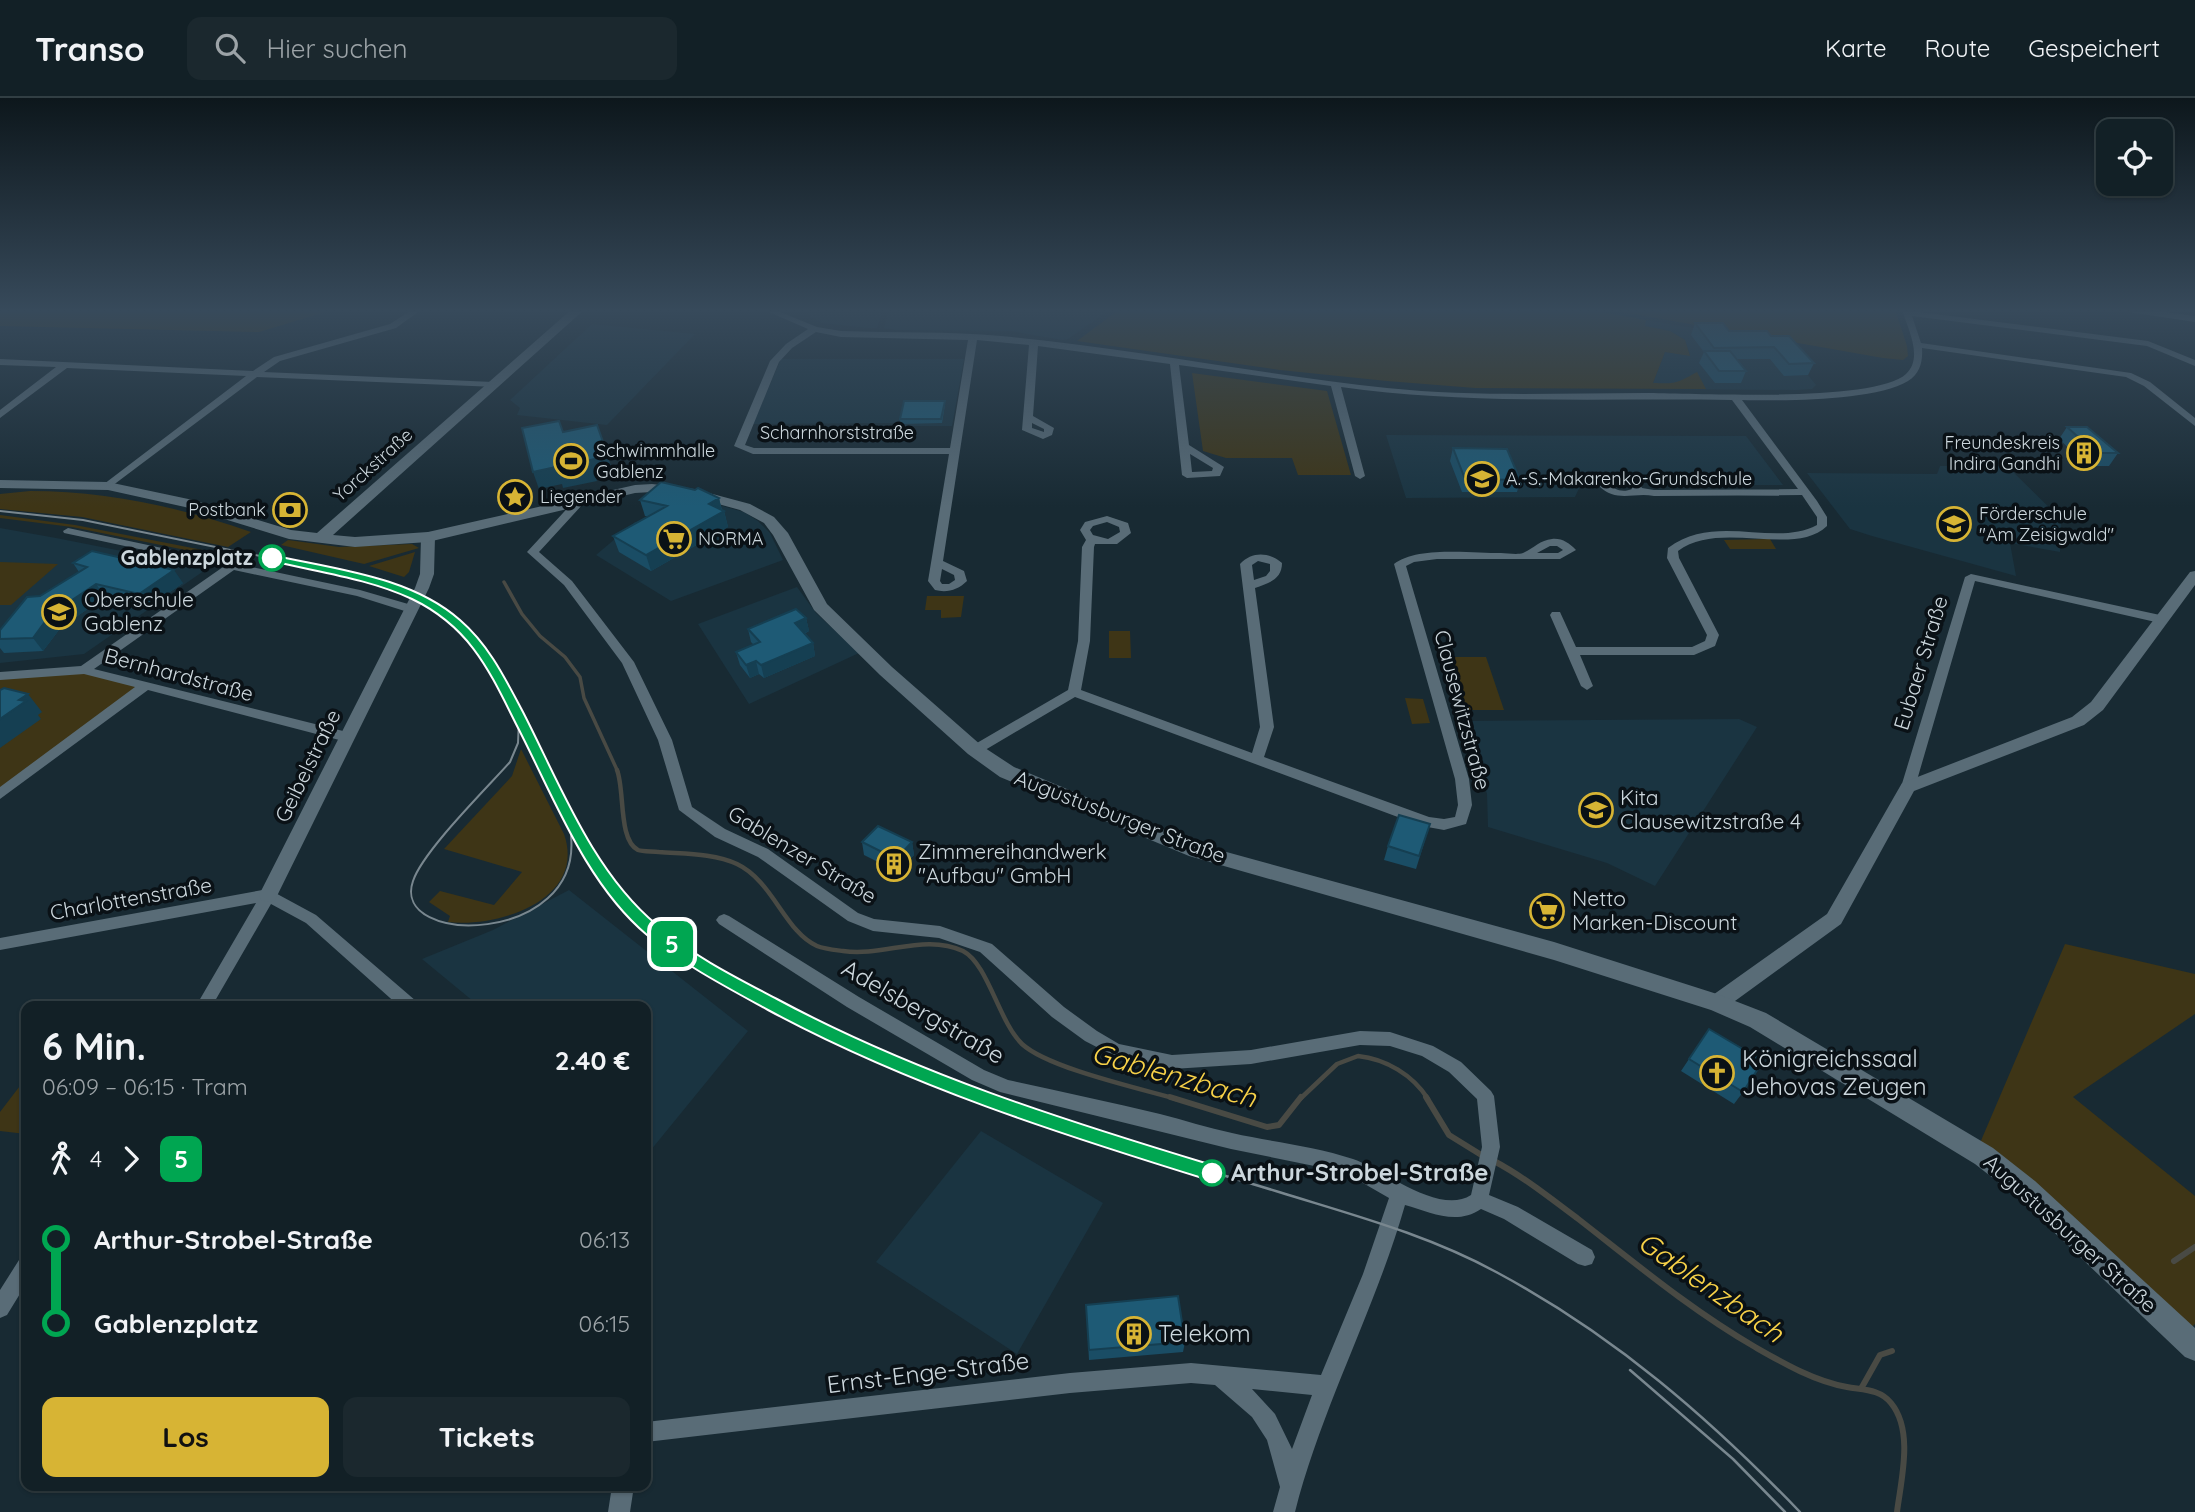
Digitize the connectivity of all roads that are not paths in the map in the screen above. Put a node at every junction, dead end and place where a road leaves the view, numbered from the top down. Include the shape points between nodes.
1 (52, 375) edge
2 (254, 375) edge
3 (276, 375) edge
4 (504, 375) edge
5 (769, 375) edge
6 (967, 375) edge
7 (1031, 375) edge
8 (1176, 375) edge
9 (1272, 375) edge
10 (1911, 375) edge
11 (2128, 375) edge
12 (1335, 384) junction
13 (493, 385) junction
14 (1734, 397) junction
15 (0, 415) edge
16 (1028, 417) dead end
17 (2195, 423) edge
18 (1184, 447) dead end
19 (954, 451) junction
20 (1360, 476) dead end
21 (0, 484) edge
22 (108, 486) junction
23 (1638, 490) dead end
24 (1805, 492) junction
25 (579, 502) junction
26 (68, 531) dead end
27 (428, 537) junction
28 (319, 539) junction
29 (1092, 540) dead end
30 (1526, 556) dead end
31 (937, 563) dead end
32 (232, 566) junction
33 (2195, 575) edge
34 (1249, 586) dead end
35 (411, 609) junction
36 (1556, 615) dead end
37 (2160, 619) junction
38 (1572, 651) junction
39 (84, 670) junction
40 (0, 676) edge
41 (1587, 686) dead end
42 (144, 687) junction
43 (1074, 692) junction
44 (347, 737) junction
45 (975, 750) junction
46 (1257, 759) junction
47 (1908, 786) junction
48 (0, 794) edge
49 (268, 895) junction
50 (723, 920) dead end
51 (0, 944) edge
52 (207, 1001) edge
53 (405, 1001) edge
54 (1717, 1003) junction
55 (1399, 1194) junction
56 (1479, 1200) junction
57 (1585, 1257) dead end
58 (21, 1275) edge
59 (0, 1308) edge
60 (2195, 1347) edge
61 (1217, 1374) junction
62 (1326, 1386) junction
63 (651, 1431) edge
64 (1290, 1485) junction
65 (621, 1491) edge
66 (615, 1512) edge
67 (1284, 1512) edge

1 - 15 street
2 - 22 street
3 - 13 street
4 - 13 main road, Yorckstraße
5 - 19 street, Scharnhorststraße via 739,446 753,451
6 - 19 street
7 - 16 street
8 - 18 street
9 - 12 street
10 - 14 street via 1877,388 1833,394
11 - 17 street via 2147,384
12 - 14 street via 1449,395
12 - 20 street
13 - 28 main road, Yorckstraße
14 - 24 street
19 - 31 street
21 - 22 main road, Augustusburger Straße
22 - 28 main road, Augustusburger Straße
23 - 24 street
24 - 38 street via 1822,517 1822,527 1807,534 1707,535 1679,542 1672,550 1713,635 1705,648
25 - 27 main road, Augustusburger Straße
25 - 45 main road, Augustusburger Straße via 635,489 671,489 718,498 758,513 780,533 820,607
25 - 56 street, Gablenzer Straße via 533,552 568,583 628,662 665,740 686,810 720,833 763,853 853,917 873,925 940,932 986,948 1058,1012 1116,1049 1172,1062 1251,1057 1360,1038 1390,1039 1427,1051 1455,1067 1485,1096 1491,1147
26 - 32 street
27 - 28 main road, Augustusburger Straße via 371,542
27 - 35 street, Geibelstraße via 427,574
29 - 43 street via 1084,641
30 - 46 street, Clausewitzstraße via 1437,556 1400,564 1462,779 1465,806 1461,820 1441,825 1427,822
32 - 35 street via 360,593
32 - 39 street
33 - 37 street
34 - 46 street via 1266,727
35 - 44 street, Geibelstraße
36 - 38 street
37 - 47 street via 2097,705 2078,721
37 - 47 street, Eubaer Straße via 1970,578
38 - 41 street
39 - 40 street, Bernhardstraße
39 - 42 street, Bernhardstraße
42 - 44 street, Bernhardstraße
42 - 48 street
43 - 45 street
43 - 46 street, Clausewitzstraße
44 - 49 street, Geibelstraße
45 - 54 main road, Augustusburger Straße via 1045,790 1196,851 1516,939
47 - 54 street, Eubaer Straße via 1834,919
49 - 51 street, Charlottenstraße
49 - 52 street, Geibelstraße
49 - 53 street via 311,919
50 - 55 street, Adelsbergstraße via 853,1002 1006,1087 1354,1168
54 - 60 main road, Augustusburger Straße via 1758,1020 1984,1156 2036,1198
55 - 56 street, Adelsbergstraße via 1447,1209 1467,1208
55 - 62 street via 1386,1241
56 - 57 street via 1511,1213
58 - 59 street
61 - 62 street, Ernst-Enge-Straße
61 - 63 street, Ernst-Enge-Straße via 1070,1383
61 - 64 street via 1265,1415 1278,1436
62 - 64 street
64 - 67 street
65 - 66 street

